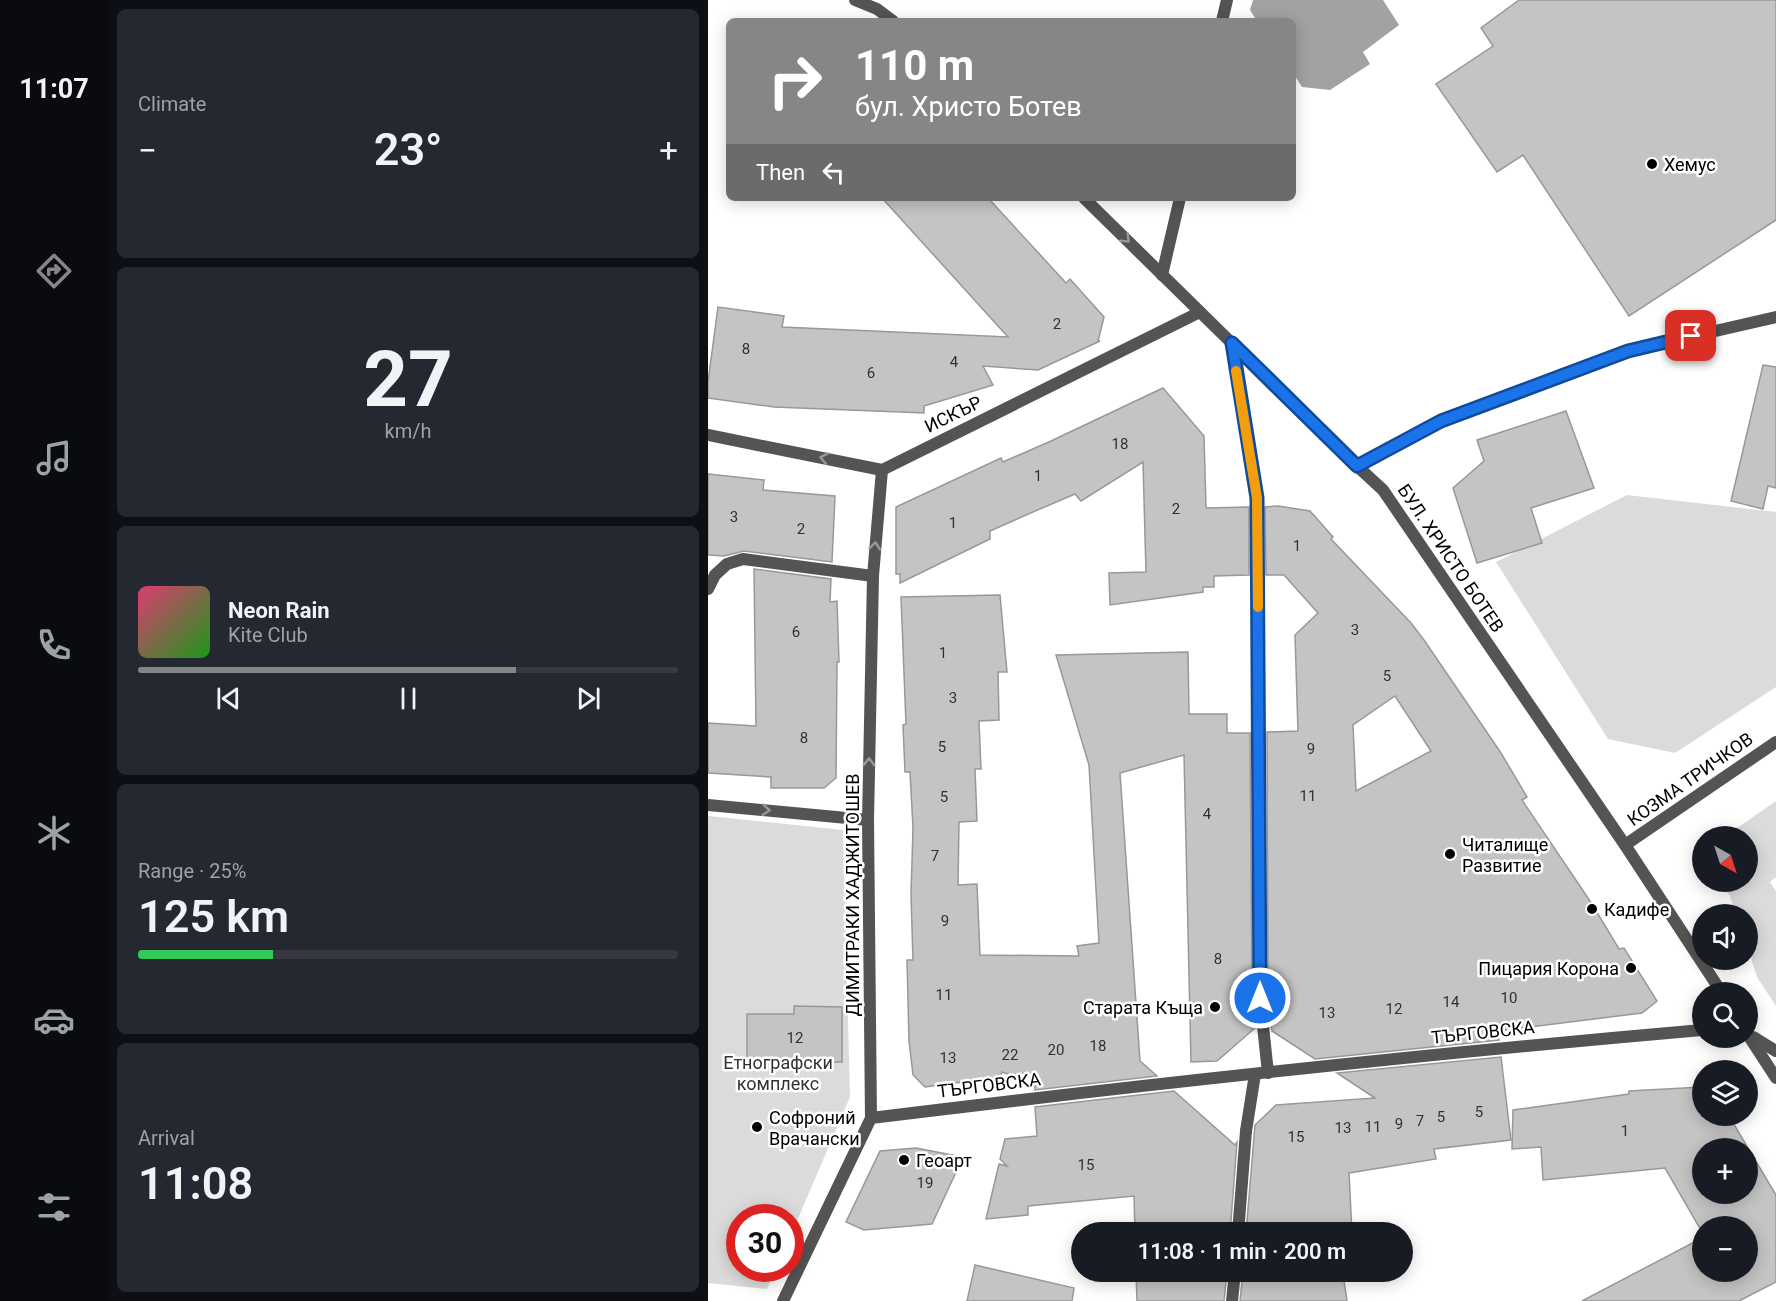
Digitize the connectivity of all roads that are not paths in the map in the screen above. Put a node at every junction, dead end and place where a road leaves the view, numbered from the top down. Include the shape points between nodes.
1 (855, 0) edge
2 (1227, 0) edge
3 (890, 18) edge
4 (1223, 18) edge
5 (1087, 201) edge
6 (1179, 201) edge
7 (1162, 274) junction
8 (1200, 312) junction
9 (1776, 317) edge
10 (1232, 343) junction
11 (708, 435) edge
12 (1357, 466) junction
13 (882, 470) junction
14 (873, 576) junction
15 (708, 589) edge
16 (1776, 741) edge
17 (708, 805) edge
18 (868, 820) junction
19 (1625, 845) junction
20 (1715, 982) edge
21 (1692, 1031) edge
22 (1758, 1040) edge
23 (1757, 1048) edge
24 (1776, 1051) edge
25 (1261, 1073) junction
26 (1776, 1078) edge
27 (871, 1118) junction
28 (1239, 1222) edge
29 (1233, 1282) edge
30 (783, 1301) edge
31 (1232, 1301) edge

1 - 3 street
2 - 4 street
5 -> 7 street, БУЛ. ХРИСТО БОТЕВ
6 - 7 street
7 - 8 street, БУЛ. ХРИСТО БОТЕВ
8 - 10 street, БУЛ. ХРИСТО БОТЕВ
8 - 13 street, ИСКЪР
9 - 12 street via 1628,351 1441,421
10 - 12 street, БУЛ. ХРИСТО БОТЕВ
10 - 25 street via 1257,498
13 -> 11 street
12 - 19 street, БУЛ. ХРИСТО БОТЕВ via 1383,490
14 -> 13 street, ДИМИТРАКИ ХАДЖИТОШЕВ
14 - 15 street via 743,559 727,564
18 -> 14 street, ДИМИТРАКИ ХАДЖИТОШЕВ
16 - 19 street, КОЗМА ТРИЧКОВ
17 -> 18 street
18 - 27 street, ДИМИТРАКИ ХАДЖИТОШЕВ
19 - 20 street, БУЛ. ХРИСТО БОТЕВ
21 - 25 street, ТЪРГОВСКА
22 - 24 street
23 - 26 street
25 - 27 street, ТЪРГОВСКА
25 - 28 street via 1246,1131
27 - 30 street, ДИМИТРАКИ ХАДЖИТОШЕВ
29 - 31 street

